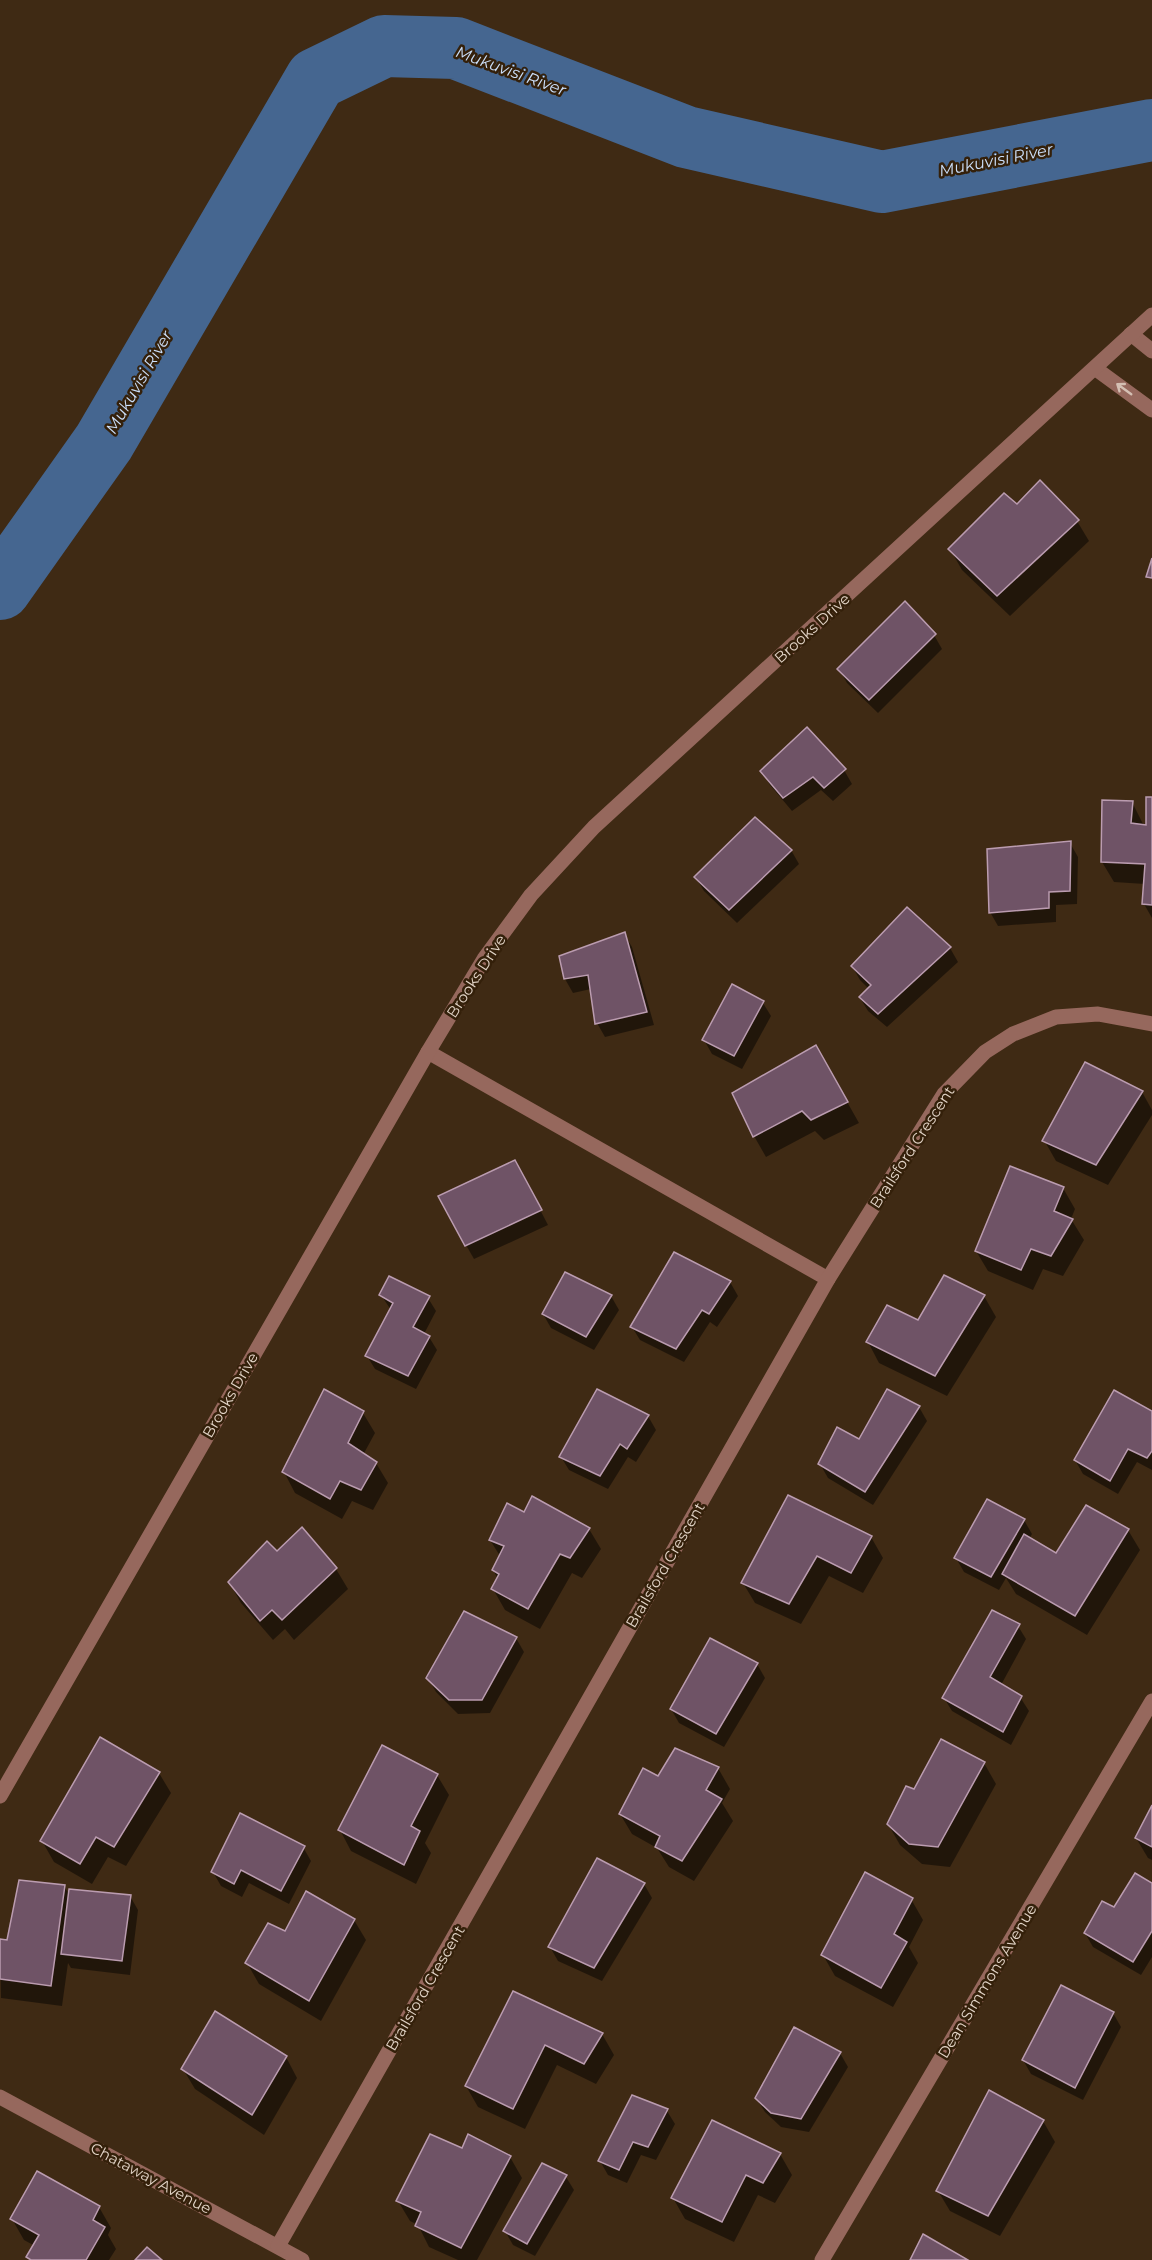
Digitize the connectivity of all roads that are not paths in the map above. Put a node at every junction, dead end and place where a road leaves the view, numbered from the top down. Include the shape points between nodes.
1 (1152, 315) edge
2 (1131, 334) junction
3 (1152, 351) edge
4 (1096, 369) junction
5 (1152, 410) edge
6 (1152, 1024) edge
7 (428, 1052) junction
8 (828, 1279) junction
9 (1152, 1701) edge
10 (0, 1796) edge
11 (0, 2097) edge
12 (278, 2246) junction
13 (302, 2260) edge
14 (822, 2260) edge

1 - 2 street, Brooks Drive
2 - 3 street
2 - 4 street, Brooks Drive
5 -> 4 street
4 - 7 street, Brooks Drive via 594,827 531,895 484,959
6 - 8 street, Brailsford Crescent via 1098,1014 1056,1017 1012,1034 985,1052 944,1094
7 - 8 street
7 - 10 street, Brooks Drive
8 - 12 street, Brailsford Crescent
9 - 14 street, Dean Simmons Avenue
11 - 12 street, Chataway Avenue
12 - 13 street, Chataway Avenue

